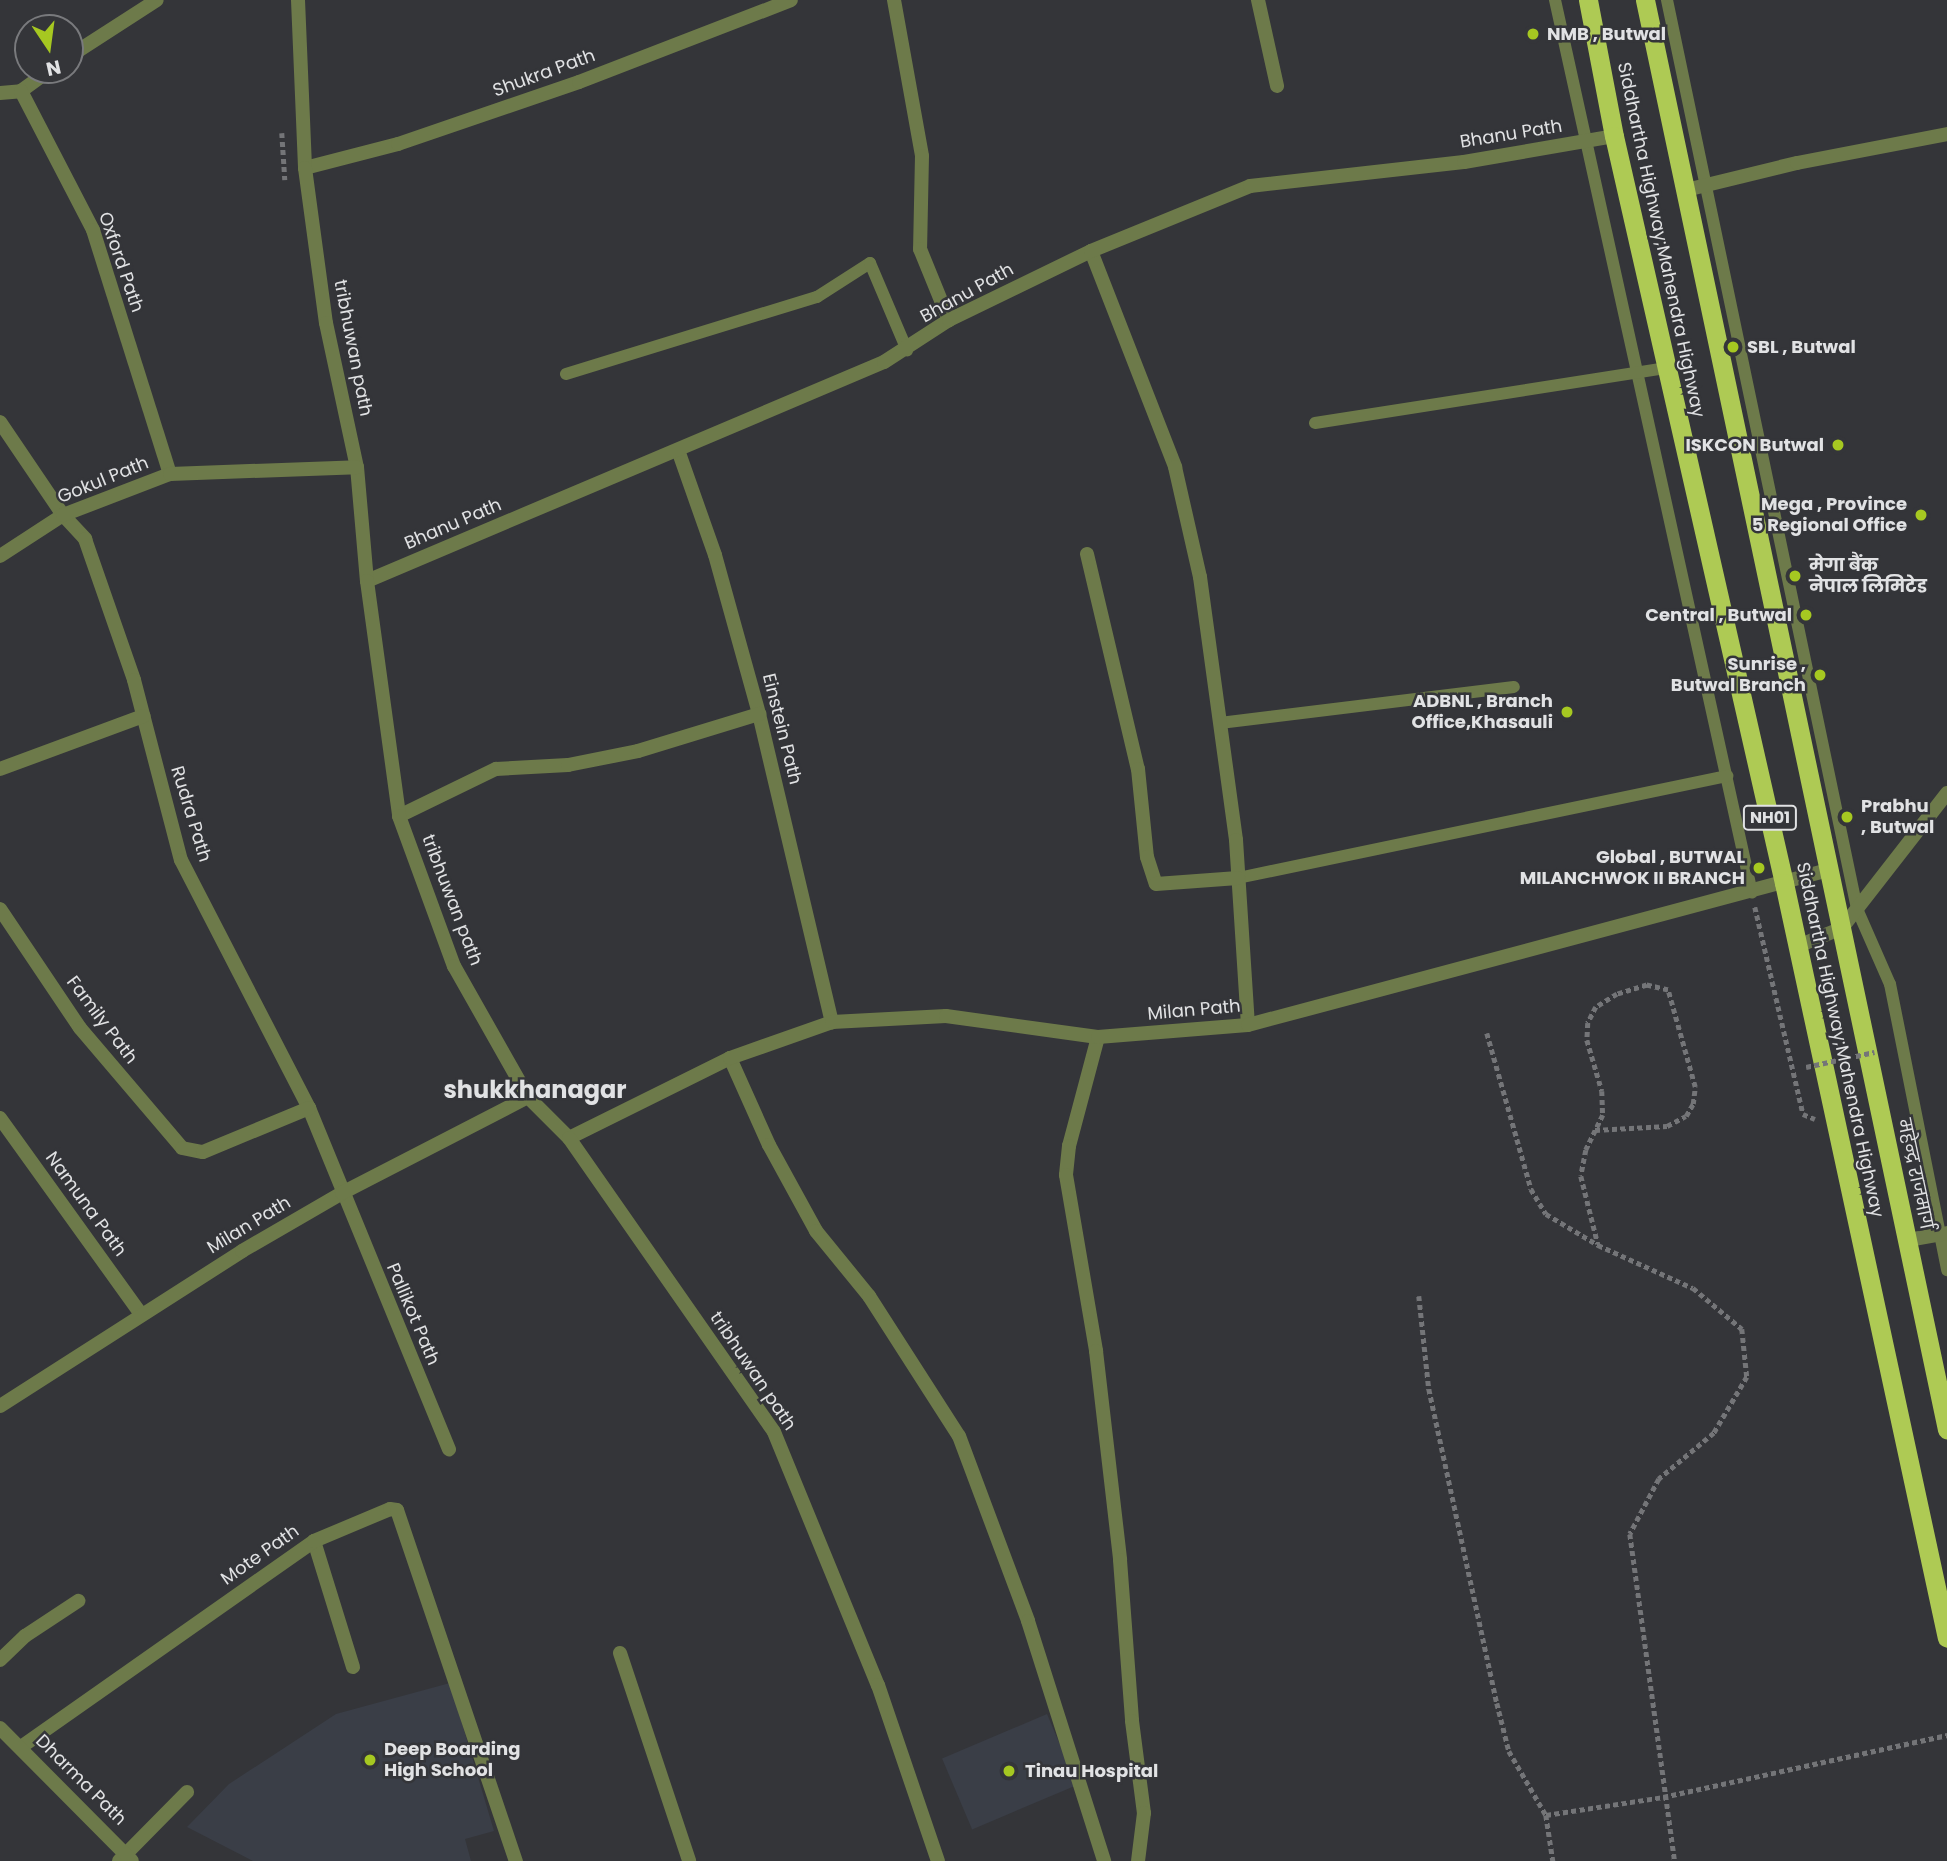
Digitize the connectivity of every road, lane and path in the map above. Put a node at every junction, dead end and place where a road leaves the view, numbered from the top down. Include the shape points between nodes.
1 (157, 0) edge
2 (298, 0) edge
3 (791, 0) edge
4 (894, 0) edge
5 (1258, 0) edge
6 (1555, 0) edge
7 (1588, 0) edge
8 (1645, 0) edge
9 (1667, 0) edge
10 (84, 47) edge
11 (30, 84) edge
12 (1277, 86) dead end
13 (20, 91) junction
14 (0, 93) edge
15 (1947, 134) edge
16 (1614, 136) junction
17 (1585, 142) junction
18 (305, 168) junction
19 (1706, 185) junction
20 (1686, 190) junction
21 (1091, 251) junction
22 (949, 320) junction
23 (907, 350) junction
24 (1667, 368) junction
25 (1636, 372) junction
26 (566, 374) dead end
27 (0, 422) edge
28 (1315, 423) dead end
29 (678, 450) junction
30 (357, 467) junction
31 (170, 474) junction
32 (63, 515) junction
33 (1087, 554) dead end
34 (0, 556) edge
35 (367, 581) junction
36 (1514, 687) dead end
37 (759, 714) junction
38 (143, 716) junction
39 (1220, 723) junction
40 (0, 769) edge
41 (1727, 776) junction
42 (1944, 800) edge
43 (399, 816) junction
44 (1828, 870) junction
45 (1238, 878) junction
46 (1784, 883) junction
47 (1752, 893) junction
48 (0, 909) edge
49 (1857, 909) junction
50 (1842, 928) junction
51 (1798, 946) junction
52 (832, 1022) junction
53 (1248, 1025) junction
54 (1487, 1033) dead end
55 (1098, 1037) junction
56 (1874, 1052) dead end
57 (730, 1058) junction
58 (1805, 1067) dead end
59 (528, 1097) junction
60 (309, 1108) junction
61 (1803, 1114) dead end
62 (0, 1118) edge
63 (1595, 1130) junction
64 (569, 1138) junction
65 (342, 1193) junction
66 (1944, 1233) edge
67 (1908, 1240) junction
68 (1598, 1245) junction
69 (1947, 1270) edge
70 (1419, 1296) dead end
71 (140, 1313) junction
72 (0, 1406) edge
73 (1946, 1421) edge
74 (449, 1450) dead end
75 (314, 1541) junction
76 (78, 1601) dead end
77 (1947, 1638) edge
78 (620, 1653) dead end
79 (0, 1660) edge
80 (353, 1667) dead end
81 (0, 1728) edge
82 (1947, 1735) edge
83 (21, 1747) junction
84 (187, 1792) dead end
85 (1663, 1797) junction
86 (1546, 1815) junction
87 (127, 1859) edge
88 (516, 1861) edge
89 (689, 1861) edge
90 (938, 1861) edge
91 (1104, 1861) edge
92 (1138, 1861) edge
93 (1553, 1861) edge
94 (1675, 1861) edge

1 - 10 street
2 - 18 street, tribhuwan path
3 - 18 street, Shukra Path via 566,87 398,144
4 - 22 street via 922,156 920,249
5 - 12 street
6 - 17 lane
7 - 16 highway, Siddhartha Highway;Mahendra Highway / NH01
8 - 20 highway, Siddhartha Highway;Mahendra Highway / NH01
9 - 19 lane
11 - 13 street
13 - 14 street
13 - 31 street, Oxford Path via 93,230
15 - 19 street
16 - 17 street, Bhanu Path
16 - 24 highway, Siddhartha Highway;Mahendra Highway / NH01
17 - 21 street, Bhanu Path via 1464,162 1250,186
17 - 25 lane
18 - 30 street, tribhuwan path via 326,323
19 - 20 street
19 - 49 lane
20 - 44 highway, Siddhartha Highway;Mahendra Highway / NH01
21 - 22 street, Bhanu Path
21 - 39 street via 1175,467 1200,577
22 - 23 street, Bhanu Path
23 - 26 lane via 870,263 817,297
23 - 29 street, Bhanu Path
24 - 25 lane
24 - 46 highway, Siddhartha Highway;Mahendra Highway / NH01
25 - 28 lane
25 - 41 lane
27 - 32 street, Rudra Path
29 - 35 street, Bhanu Path
29 - 37 street, Einstein Path via 716,555
30 - 31 street, Gokul Path
30 - 35 street, tribhuwan path
31 - 32 street, Gokul Path
32 - 34 street, Gokul Path
32 - 38 street, Rudra Path via 85,539
33 - 45 street via 1139,769 1147,857 1156,884
35 - 43 street, tribhuwan path
36 - 39 lane
37 - 43 street via 638,751 568,765 496,769
37 - 52 street, Einstein Path
38 - 40 street
38 - 60 street, Rudra Path via 181,860
39 - 45 street
41 - 45 lane
41 - 47 lane
42 - 49 street
43 - 59 street, tribhuwan path via 454,966
44 - 46 street, Milan Path
44 - 50 highway, Siddhartha Highway;Mahendra Highway / NH01
45 - 53 street
46 - 47 street, Milan Path
46 - 51 highway, Siddhartha Highway;Mahendra Highway / NH01
47 - 53 street, Milan Path
47 - 61 path
48 - 60 street, Family Path via 80,1028 182,1148 203,1152
49 - 50 street
49 - 66 lane via 1890,984
50 - 51 street
50 - 67 highway, महेन्द्र राजमार्ग / NH01
51 - 77 highway, Siddhartha Highway;Mahendra Highway / NH01
52 - 55 street, Milan Path via 946,1016
52 - 57 street, Milan Path
53 - 55 street, Milan Path
54 - 68 path via 1531,1189 1546,1214
55 - 92 street via 1069,1146 1066,1175 1096,1350 1120,1560 1144,1813
56 - 58 path, bridge
57 - 64 street, Milan Path
57 - 91 street via 816,1231 869,1296 959,1436 1028,1621
59 - 64 street, tribhuwan path
59 - 65 street, Milan Path
60 - 65 street, Rudra Path
62 - 71 street, Namuna Path
63 - 63 path via 1603,1115 1602,1091 1587,1040 1596,1007 1617,993 1647,985 1668,990 1695,1087 1693,1104 1686,1116 1667,1126
63 - 68 path via 1581,1176
64 - 90 street, tribhuwan path via 774,1432 878,1685
65 - 71 street, Milan Path
65 - 74 street, Pallikot Path
66 - 67 street
66 - 69 lane
67 - 73 highway, महेन्द्र राजमार्ग / NH01
68 - 85 path via 1693,1288 1742,1329 1747,1377 1714,1433 1659,1479 1630,1534
70 - 86 path via 1429,1389 1500,1715 1509,1751
71 - 72 street, Milan Path
75 - 80 street
75 - 83 street, Mote Path
75 - 88 street, Mote Path via 397,1510
76 - 79 street via 25,1636
78 - 89 street
81 - 83 street, Dharma Path
82 - 85 path
83 - 87 street, Dharma Path
84 - 87 street
85 - 86 path
85 - 94 path
86 - 93 path

